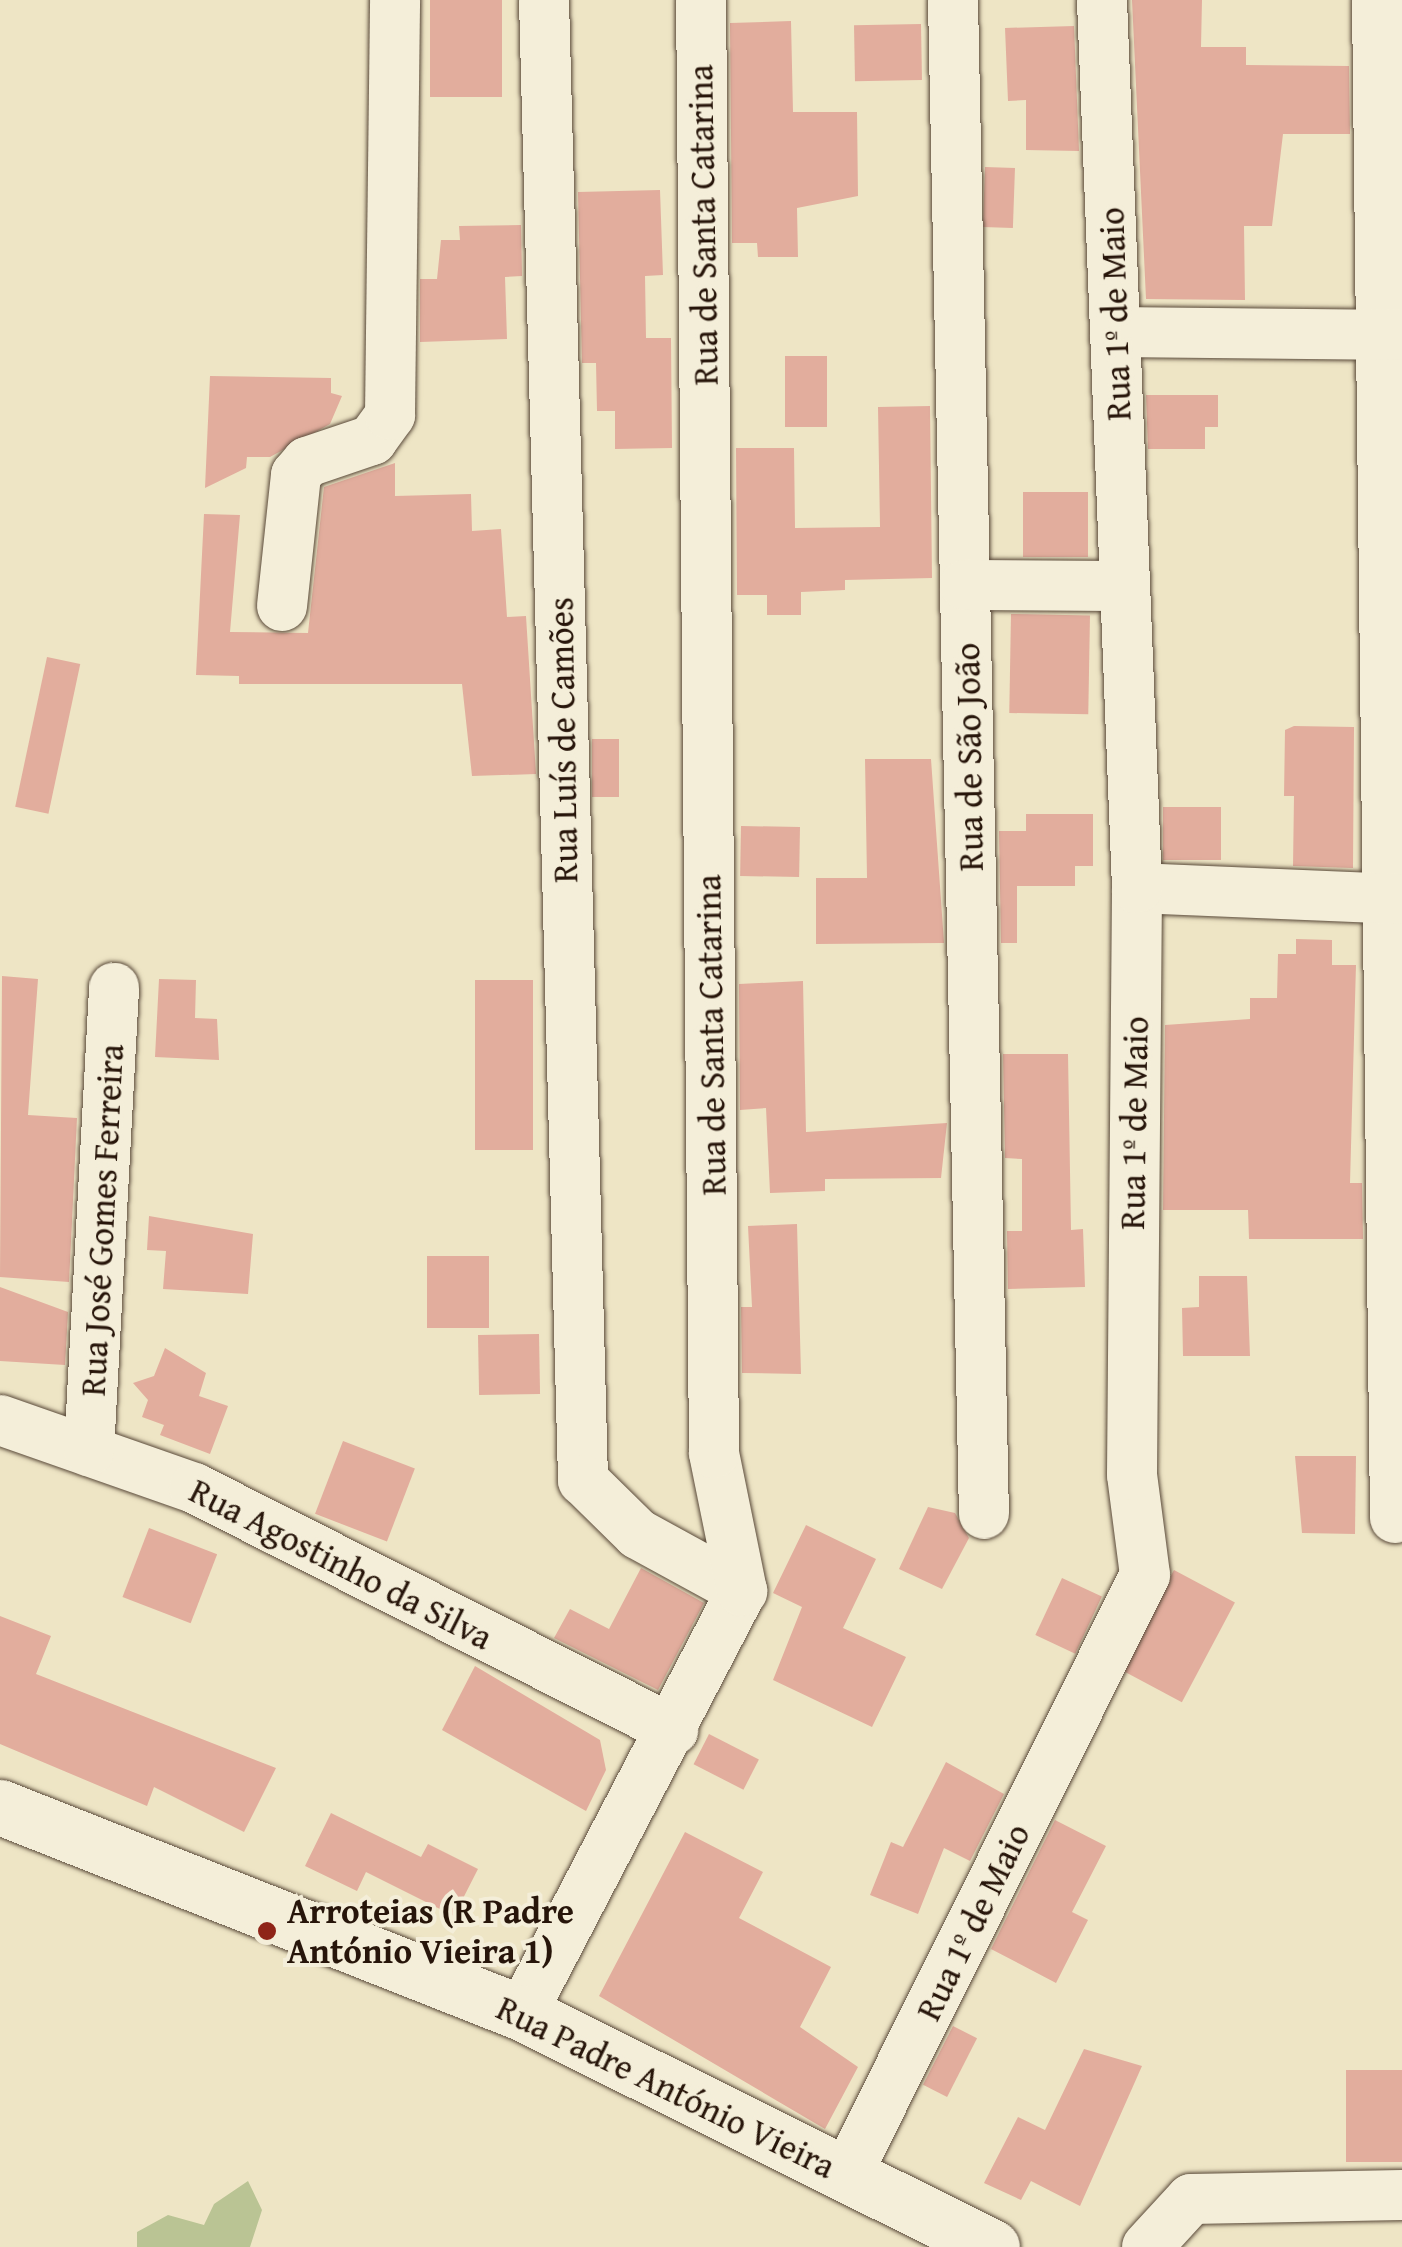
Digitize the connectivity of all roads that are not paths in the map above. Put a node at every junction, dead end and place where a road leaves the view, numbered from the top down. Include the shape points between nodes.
1 (395, 0) edge
2 (544, 0) edge
3 (701, 0) edge
4 (953, 0) edge
5 (1102, 0) edge
6 (1378, 0) edge
7 (1115, 332) junction
8 (1394, 335) edge
9 (965, 584) junction
10 (1126, 586) junction
11 (282, 606) dead end
12 (1137, 888) junction
13 (1397, 898) edge
14 (114, 988) dead end
15 (0, 1420) edge
16 (89, 1451) junction
17 (984, 1514) dead end
18 (1395, 1518) dead end
19 (742, 1591) junction
20 (673, 1730) junction
21 (0, 1806) edge
22 (522, 2013) junction
23 (846, 2176) junction
24 (1402, 2195) edge
25 (992, 2247) edge
26 (1147, 2247) edge

1 - 11 street via 390,416 372,440 307,462 296,475
2 - 19 street, Rua Luís de Camões via 583,1480 638,1534
3 - 19 street, Rua de Santa Catarina via 714,1453
4 - 9 street, Rua de São João
5 - 7 street, Rua 1º de Maio
6 - 8 street
7 - 8 street
7 - 10 street, Rua 1º de Maio
8 - 13 street
9 - 10 street
9 - 17 street, Rua de São João
10 - 12 street, Rua 1º de Maio
12 - 13 street
12 - 23 street, Rua 1º de Maio via 1132,1474 1146,1575
13 - 18 street
14 - 16 street, Rua José Gomes Ferreira
15 - 16 street, Rua Agostinho da Silva
16 - 20 street, Rua Agostinho da Silva via 194,1488
19 - 20 street
20 - 22 street
21 - 22 street, Rua Padre António Vieira
22 - 23 street, Rua Padre António Vieira
23 - 25 street, Rua Padre António Vieira
24 - 26 street via 1191,2198

